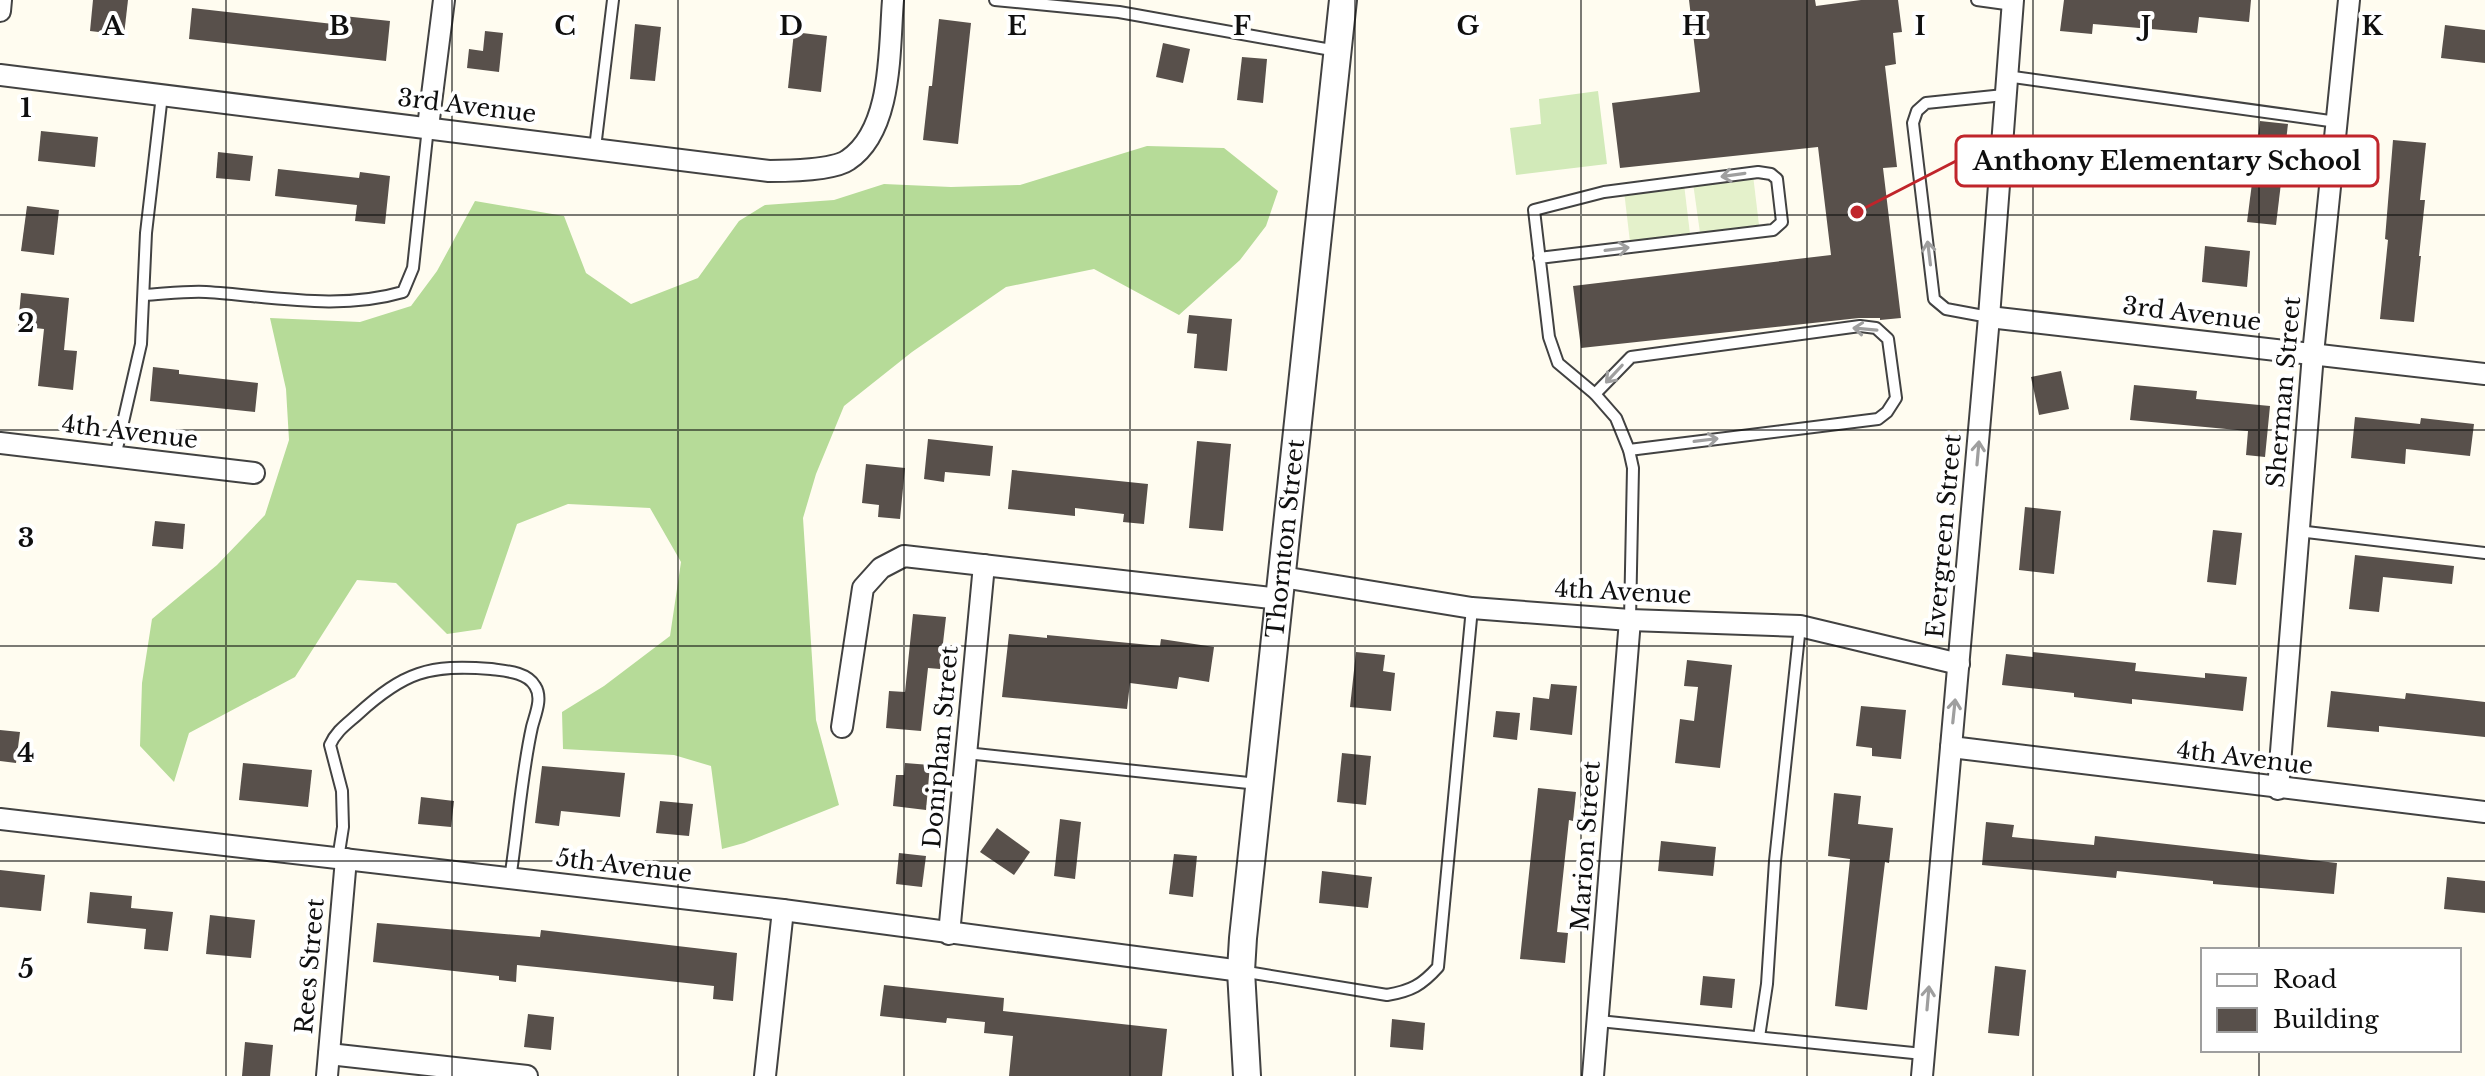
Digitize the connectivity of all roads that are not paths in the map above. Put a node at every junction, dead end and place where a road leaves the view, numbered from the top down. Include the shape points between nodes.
1 (1, 0) edge
2 (444, 0) edge
3 (613, 0) edge
4 (893, 0) edge
5 (995, 0) edge
6 (1343, 0) edge
7 (1977, 0) edge
8 (2349, 0) edge
9 (2013, 3) edge
10 (0, 11) edge
11 (1338, 51) junction
12 (0, 75) edge
13 (2005, 85) junction
14 (162, 95) junction
15 (2337, 122) junction
16 (428, 127) junction
17 (595, 148) junction
18 (1539, 258) junction
19 (144, 295) junction
20 (1989, 317) junction
21 (2313, 354) junction
22 (2485, 374) edge
23 (1595, 394) junction
24 (0, 443) edge
25 (1629, 450) junction
26 (115, 457) junction
27 (254, 473) dead end
28 (2298, 531) junction
29 (2485, 553) edge
30 (984, 565) junction
31 (1281, 588) junction
32 (1472, 608) junction
33 (1630, 620) junction
34 (1800, 626) junction
35 (1959, 664) junction
36 (842, 727) dead end
37 (1951, 747) junction
38 (966, 753) junction
39 (1260, 785) junction
40 (2278, 789) junction
41 (2485, 812) edge
42 (0, 819) edge
43 (342, 859) junction
44 (510, 879) junction
45 (783, 910) junction
46 (949, 934) junction
47 (1241, 971) junction
48 (1599, 1021) junction
49 (1759, 1037) junction
50 (329, 1054) junction
51 (1923, 1054) junction
52 (327, 1076) edge
53 (527, 1076) edge
54 (765, 1076) edge
55 (1247, 1076) edge
56 (1593, 1076) edge
57 (1922, 1076) edge

1 - 10 street
2 - 16 street
3 - 17 lane
4 - 17 street, 3rd Avenue via 885,93 871,137 846,161 769,171
5 - 11 lane via 1119,12
6 - 11 street, Thornton Street
7 - 9 lane
8 - 15 street, Sherman Street
9 - 13 street, Evergreen Street
11 - 31 street, Thornton Street
12 - 14 street, 3rd Avenue
13 - 15 lane
13 - 20 street, Evergreen Street
20 -> 13 lane via 1946,309 1934,299 1913,123 1926,103
14 - 16 street, 3rd Avenue
14 - 19 lane
15 - 21 street, Sherman Street
16 - 17 street, 3rd Avenue
16 - 19 lane via 415,254 403,292 379,300 335,303 201,292
18 -> 18 lane via 1773,230 1782,222 1777,179 1758,172 1604,192 1534,210
18 - 23 lane via 1552,349 1558,363
19 - 26 lane via 141,344
20 - 21 street, 3rd Avenue
35 -> 20 street, Evergreen Street
21 - 22 street, 3rd Avenue
21 - 28 street, Sherman Street
23 - 25 lane via 1616,418
25 -> 23 lane via 1878,419 1896,398 1888,339 1876,328 1860,326 1631,357
24 - 26 street, 4th Avenue
25 - 33 lane
26 - 27 street, 4th Avenue
28 - 29 lane
28 - 40 street, Sherman Street
30 - 31 street, 4th Avenue
30 - 36 street, 4th Avenue via 904,556 881,568 863,588
30 - 38 street, Doniphan Street
31 - 32 street, 4th Avenue
31 - 39 street, Thornton Street
32 - 33 street, 4th Avenue
32 - 47 lane via 1438,967 1423,984 1387,995
33 - 34 street, 4th Avenue
33 - 48 street, Marion Street
34 - 35 street, 4th Avenue
34 - 49 lane
37 -> 35 street, Evergreen Street
37 - 40 street, 4th Avenue
51 -> 37 street, Evergreen Street
38 - 39 lane
38 - 46 street, Doniphan Street
39 - 47 street, Thornton Street
40 - 41 street, 4th Avenue
42 - 43 street, 5th Avenue
43 - 44 street, 5th Avenue
43 - 44 lane via 342,791 330,745 336,732 396,682 421,673 465,667 507,671 527,677 537,688 538,703
43 - 50 street, Rees Street
44 - 45 street, 5th Avenue
45 - 46 street, 5th Avenue
45 - 54 street
46 - 47 street, 5th Avenue
47 - 55 street, Thornton Street
48 - 49 lane
48 - 56 street, Marion Street
49 - 51 lane
50 - 52 street, Rees Street
50 - 53 street
51 - 57 street, Evergreen Street

